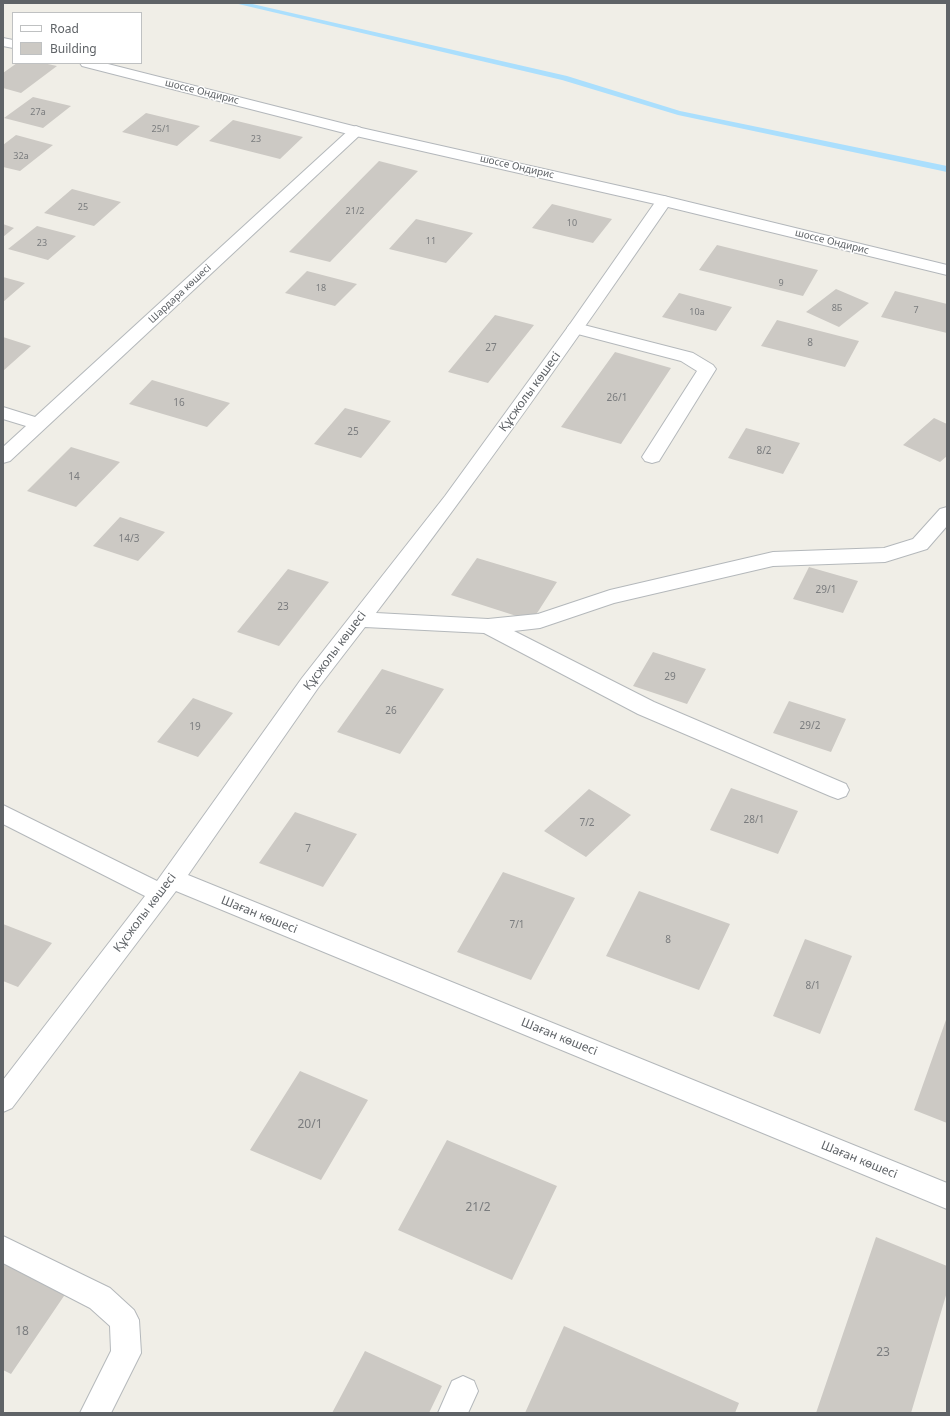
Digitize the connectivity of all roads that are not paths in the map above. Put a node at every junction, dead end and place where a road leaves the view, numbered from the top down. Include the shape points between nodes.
1 (91, 64) edge
2 (356, 131) junction
3 (664, 200) junction
4 (947, 270) edge
5 (576, 328) junction
6 (3, 413) edge
7 (39, 424) junction
8 (3, 457) edge
9 (652, 457) dead end
10 (947, 513) edge
11 (359, 619) junction
12 (488, 626) junction
13 (838, 790) dead end
14 (3, 814) edge
15 (166, 886) junction
16 (3, 1100) edge
17 (947, 1196) edge
18 (3, 1249) edge
19 (95, 1413) edge

1 - 2 street, шоссе Ондирис
2 - 3 street, шоссе Ондирис
2 - 7 street, Шардара көшесі
3 - 4 street, шоссе Ондирис
3 - 5 street, Құсжолы көшесі
5 - 9 street via 687,357 707,369
5 - 11 street, Құсжолы көшесі via 452,500
6 - 7 street
7 - 8 street, Шардара көшесі
10 - 12 street via 920,544 885,555 773,559 610,597 540,621
11 - 12 street
11 - 15 street, Құсжолы көшесі via 310,683
12 - 13 street via 646,708
14 - 15 street, Шаған көшесі
15 - 16 street, Құсжолы көшесі
15 - 17 street, Шаған көшесі
18 - 19 street via 100,1298 124,1320 126,1353

